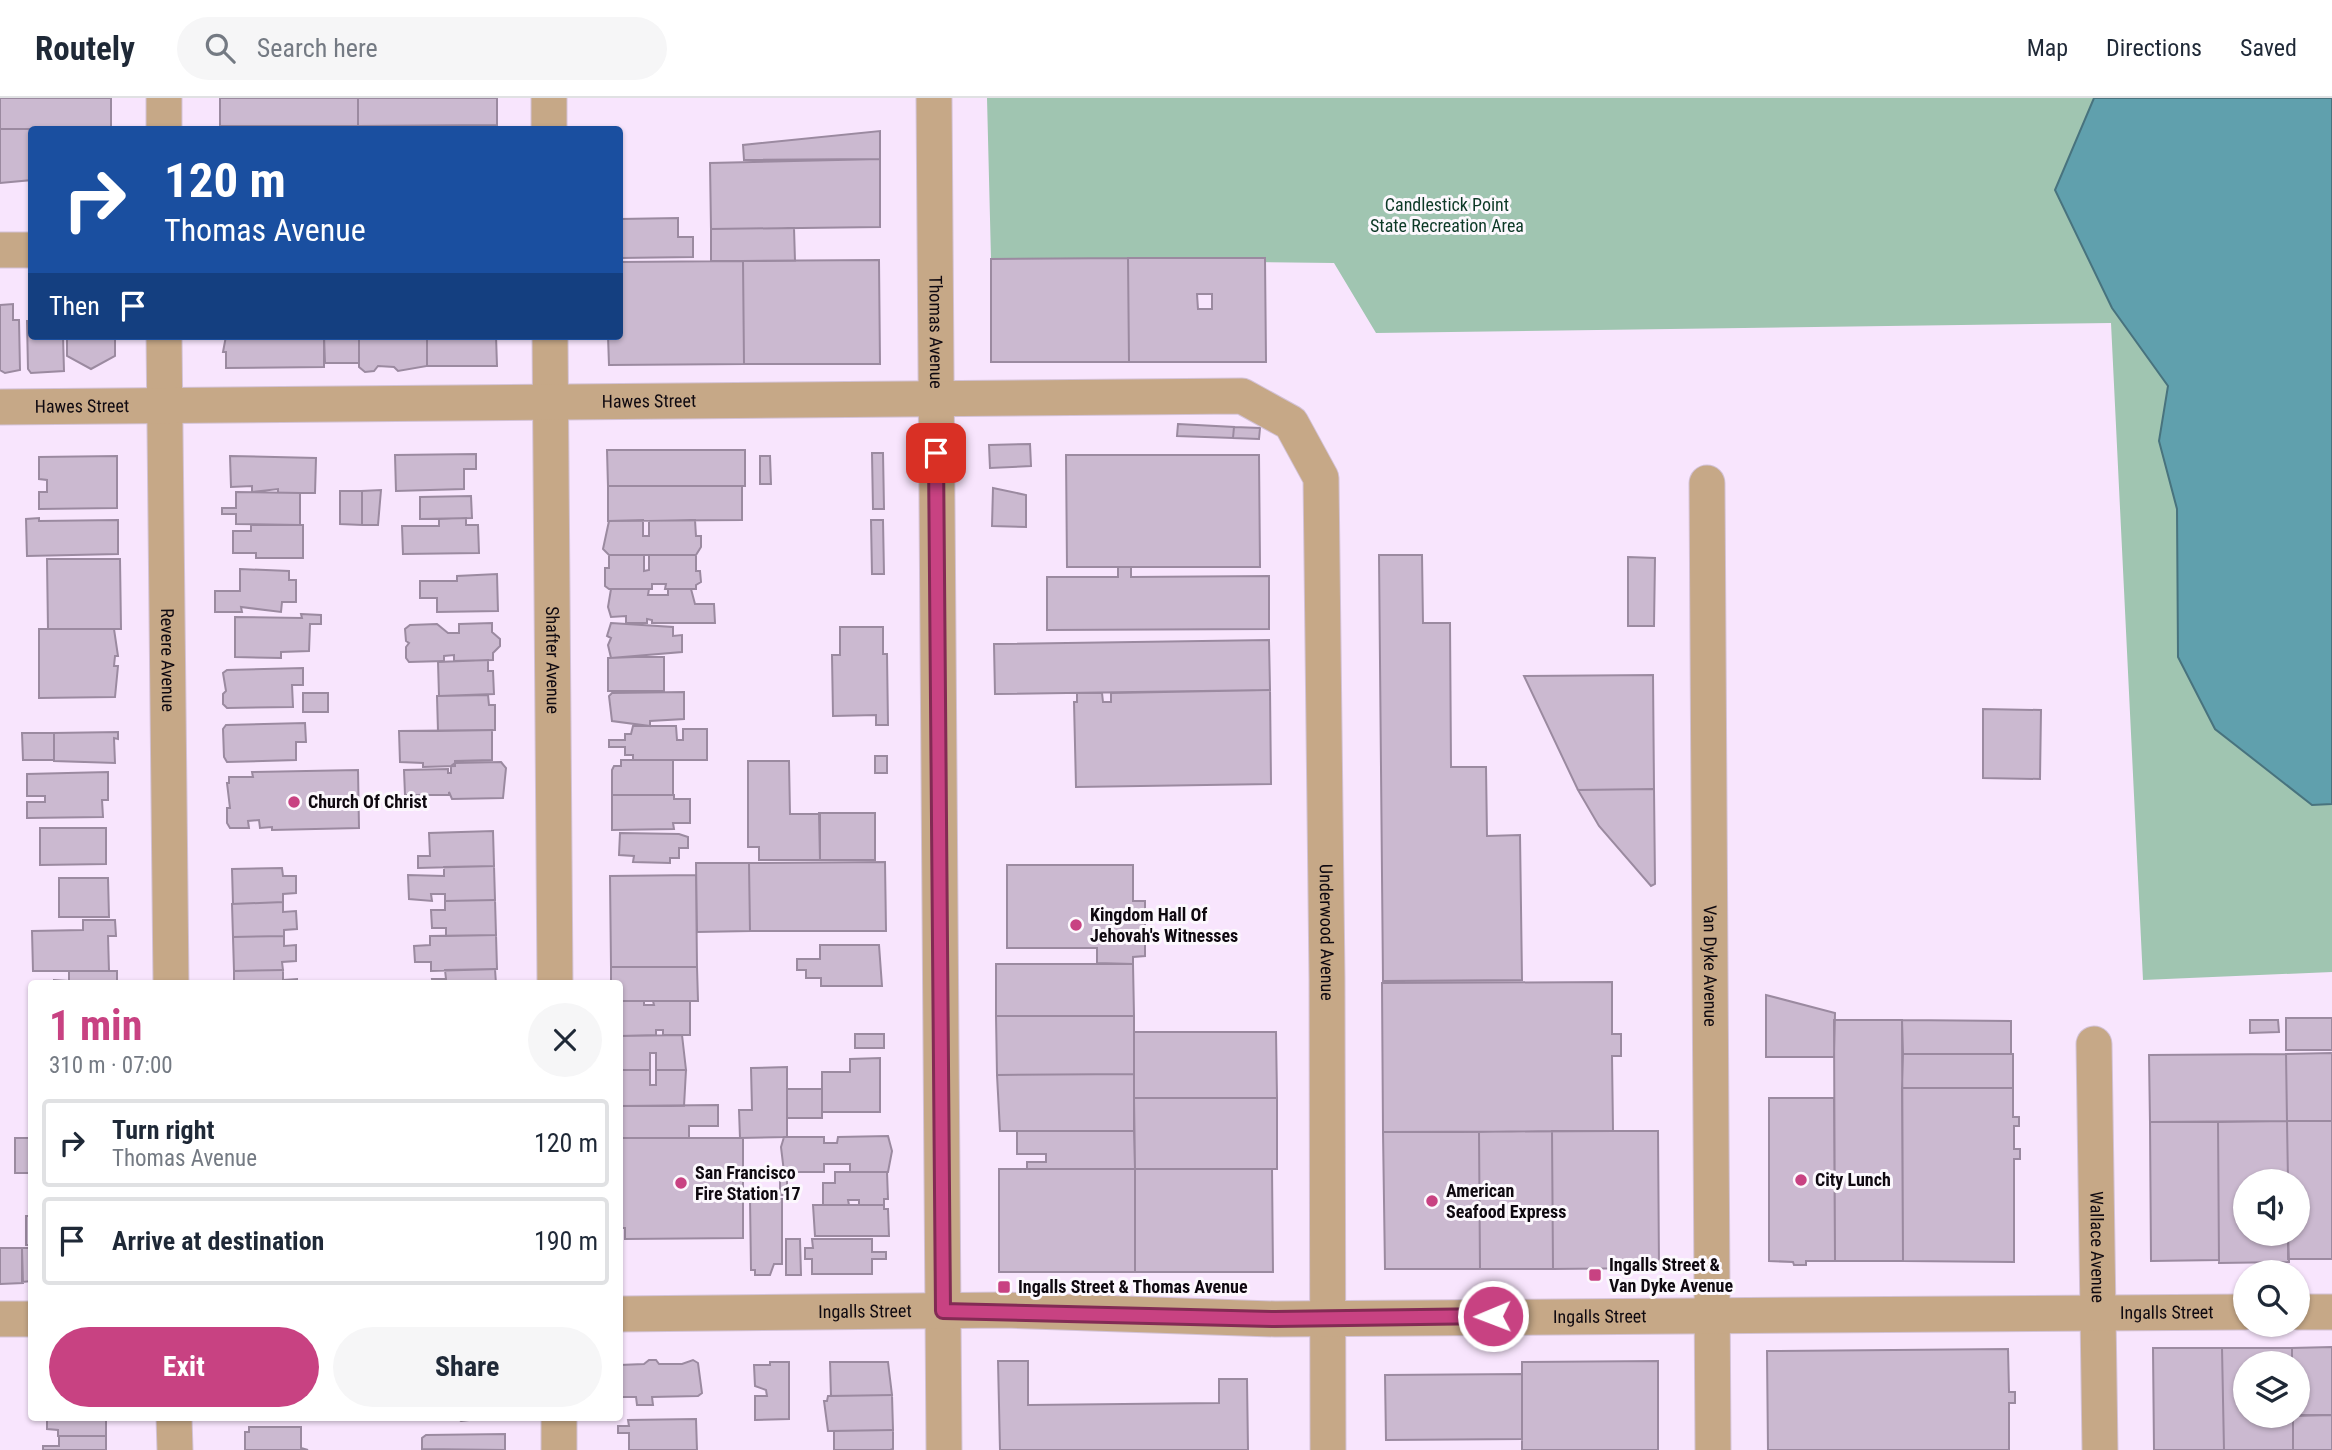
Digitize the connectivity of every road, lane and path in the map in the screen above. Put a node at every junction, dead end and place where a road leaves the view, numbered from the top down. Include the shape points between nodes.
1 (164, 98) edge
2 (548, 98) edge
3 (934, 98) edge
4 (164, 126) edge
5 (549, 126) edge
6 (0, 250) edge
7 (28, 250) edge
8 (164, 340) edge
9 (550, 340) edge
10 (936, 398) junction
11 (551, 402) junction
12 (166, 406) junction
13 (0, 407) edge
14 (1291, 422) joint
15 (1707, 483) dead end
16 (171, 980) edge
17 (555, 980) edge
18 (2094, 1044) dead end
19 (943, 1311) junction
20 (2332, 1311) edge
21 (2233, 1312) edge
22 (2310, 1312) edge
23 (2098, 1313) junction
24 (623, 1314) edge
25 (1712, 1315) junction
26 (1327, 1318) junction
27 (0, 1319) edge
28 (28, 1319) edge
29 (174, 1421) edge
30 (559, 1421) edge
31 (175, 1450) edge
32 (559, 1450) edge
33 (944, 1450) edge
34 (1328, 1450) edge
35 (1713, 1450) edge
36 (2100, 1450) edge

1 - 4 street
2 - 5 street
3 - 10 street, Thomas Avenue
6 - 7 street
8 - 12 street, Revere Avenue
9 - 11 street, Shafter Avenue
10 - 11 street, Hawes Street
10 - 14 street, Hawes Street via 1242,396
10 - 19 street, Thomas Avenue
11 - 12 street, Hawes Street
11 - 17 street, Shafter Avenue
12 - 13 street, Hawes Street
12 - 16 street, Revere Avenue
14 - 26 street, Underwood Avenue via 1321,478
15 - 25 street, Van Dyke Avenue
18 - 23 street, Wallace Avenue
19 - 24 street, Ingalls Street
19 - 26 street, Ingalls Street
19 - 33 street, Thomas Avenue
20 - 22 street
21 - 23 street, Ingalls Street
23 - 25 street, Ingalls Street
23 - 36 street, Wallace Avenue
25 - 26 street, Ingalls Street
25 - 35 street, Van Dyke Avenue
26 - 34 street, Underwood Avenue
27 - 28 street
29 - 31 street
30 - 32 street

